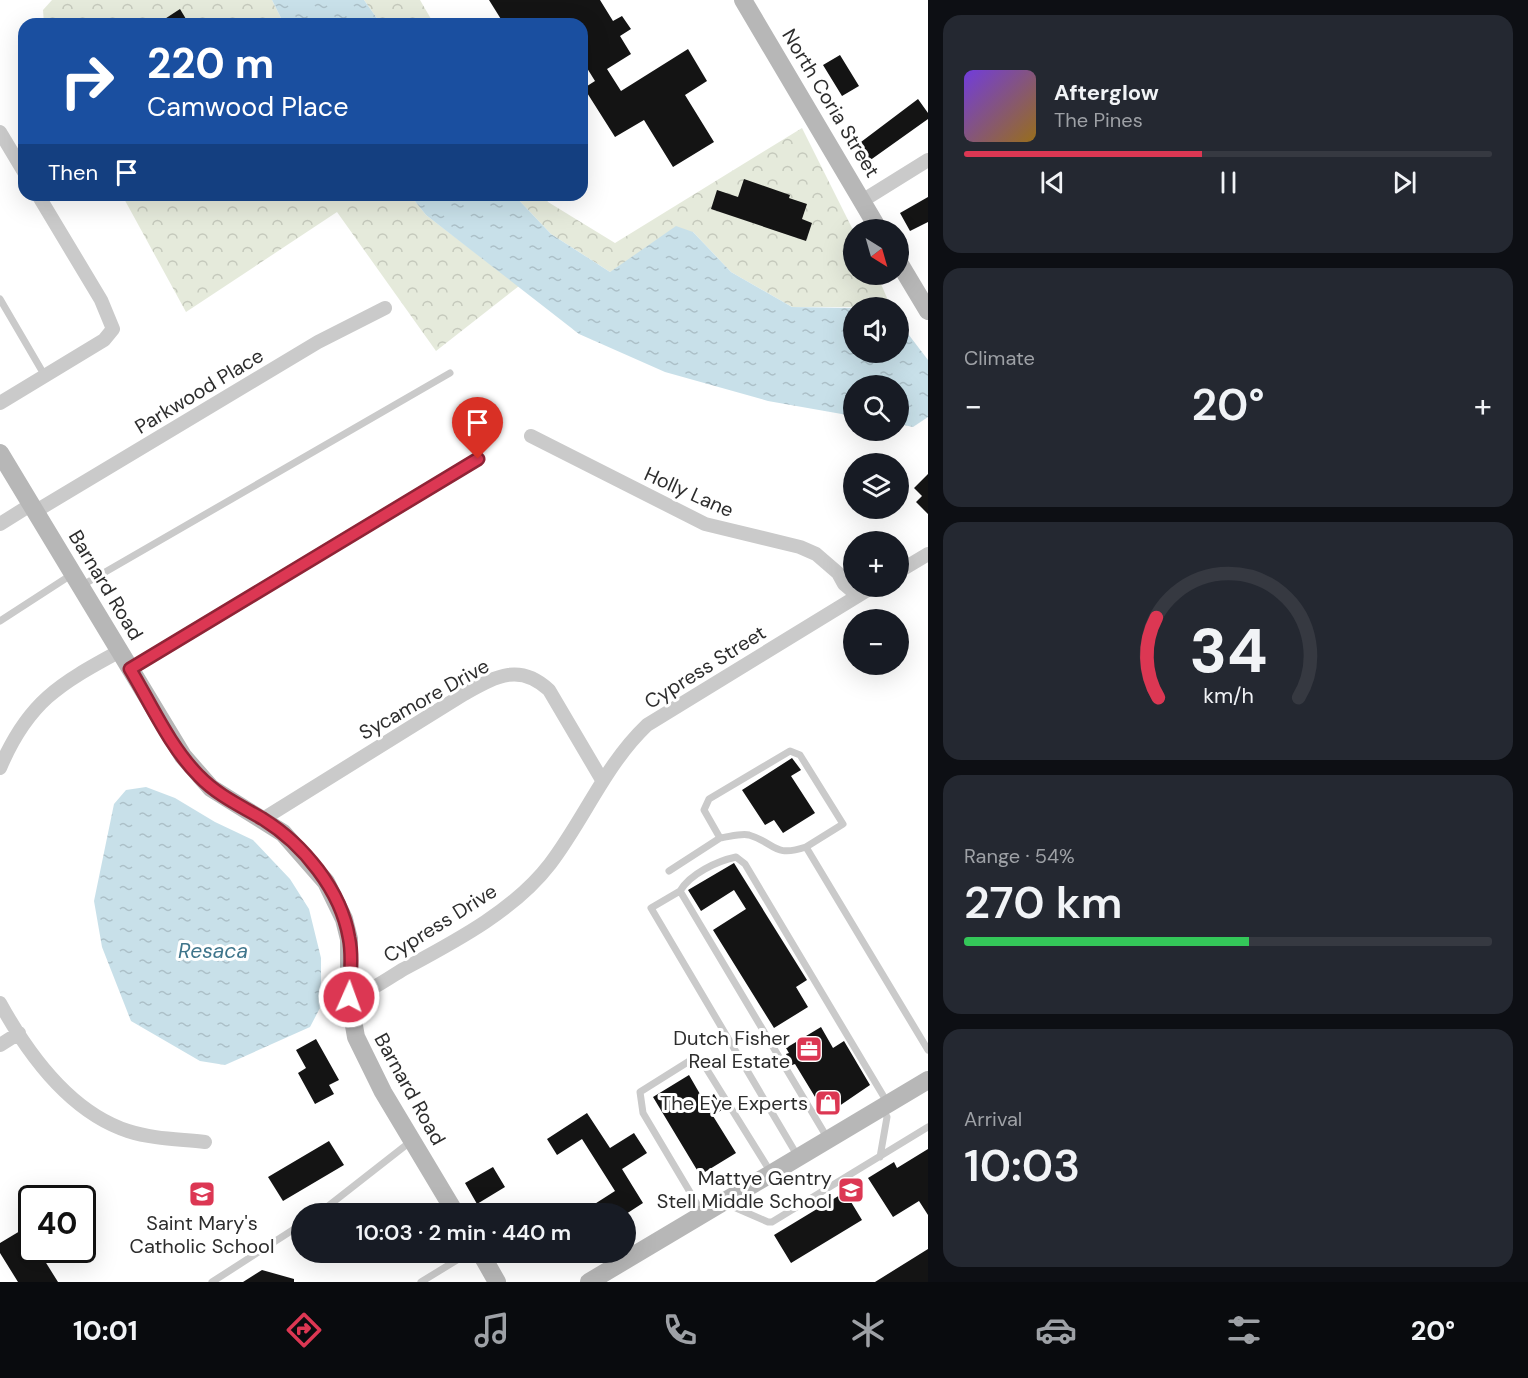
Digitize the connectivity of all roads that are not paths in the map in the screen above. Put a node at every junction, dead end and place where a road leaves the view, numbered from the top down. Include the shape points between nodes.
1 (743, 0) edge
2 (0, 132) edge
3 (928, 160) edge
4 (18, 162) edge
5 (42, 201) edge
6 (862, 201) junction
7 (873, 219) edge
8 (909, 279) edge
9 (0, 299) edge
10 (385, 308) dead end
11 (928, 311) edge
12 (450, 374) dead end
13 (45, 376) junction
14 (0, 403) edge
15 (531, 436) dead end
16 (0, 453) edge
17 (478, 459) dead end
18 (34, 508) junction
19 (0, 524) edge
20 (928, 554) edge
21 (909, 565) edge
22 (77, 580) junction
23 (843, 582) edge
24 (858, 597) edge
25 (0, 621) edge
26 (120, 651) junction
27 (130, 669) junction
28 (0, 768) edge
29 (602, 780) junction
30 (263, 819) junction
31 (720, 838) junction
32 (806, 847) junction
33 (669, 871) dead end
34 (680, 891) junction
35 (519, 896) joint
36 (349, 997) junction
37 (0, 1003) edge
38 (19, 1033) junction
39 (0, 1045) edge
40 (928, 1050) edge
41 (928, 1080) edge
42 (885, 1106) junction
43 (928, 1127) edge
44 (829, 1139) junction
45 (412, 1140) junction
46 (205, 1142) dead end
47 (880, 1156) junction
48 (798, 1157) junction
49 (772, 1173) junction
50 (730, 1198) junction
51 (333, 1203) edge
52 (449, 1203) edge
53 (703, 1214) junction
54 (291, 1231) edge
55 (452, 1263) edge
56 (486, 1263) edge
57 (213, 1282) edge
58 (421, 1282) edge
59 (497, 1282) edge
60 (589, 1282) edge

1 - 6 street, North Coria Street
2 - 4 street
3 - 6 street
5 - 13 street via 114,329 105,340
6 - 7 street, North Coria Street
8 - 11 street
9 - 13 lane
10 - 18 street, Parkwood Place via 318,342
12 - 22 lane
13 - 14 street
15 - 23 street, Holly Lane via 705,524 816,554
16 - 18 street, Barnard Road
17 - 27 street
18 - 19 street, Parkwood Place
18 - 22 street, Barnard Road
20 - 21 street
22 - 25 lane
22 - 26 street, Barnard Road
24 - 29 street, Cypress Street via 664,713 633,739
26 - 27 street, Barnard Road
26 - 28 street via 42,700 19,729
27 - 30 street, Barnard Road via 197,775 229,800
29 - 30 street, Sycamore Drive via 549,690 527,675 513,674 497,677 464,694
29 - 35 street, Cypress Street via 551,862
30 - 36 street, Barnard Road via 299,848 336,901 349,939
31 - 32 lane via 747,835 779,851
31 - 32 lane via 704,810 710,799 790,751 800,755 843,824
31 - 33 lane
32 - 40 lane
34 - 42 lane via 685,883 722,860 736,857 745,864
34 - 44 lane
34 - 48 lane via 651,908
35 - 36 street, Cypress Drive via 418,962
36 - 45 street, Barnard Road via 363,1056
37 - 38 street
38 - 39 street
38 - 46 street via 65,1091 96,1116 145,1135
41 - 42 street
42 - 44 street
42 - 47 lane
43 - 47 lane
44 - 48 street
45 - 51 lane
45 - 52 street, Barnard Road
47 - 50 lane via 772,1222 736,1208
48 - 49 street
49 - 50 street
49 - 53 lane via 701,1060 691,1060 640,1092 643,1113
50 - 53 street
53 - 60 street
54 - 57 lane
55 - 58 lane
56 - 59 street

